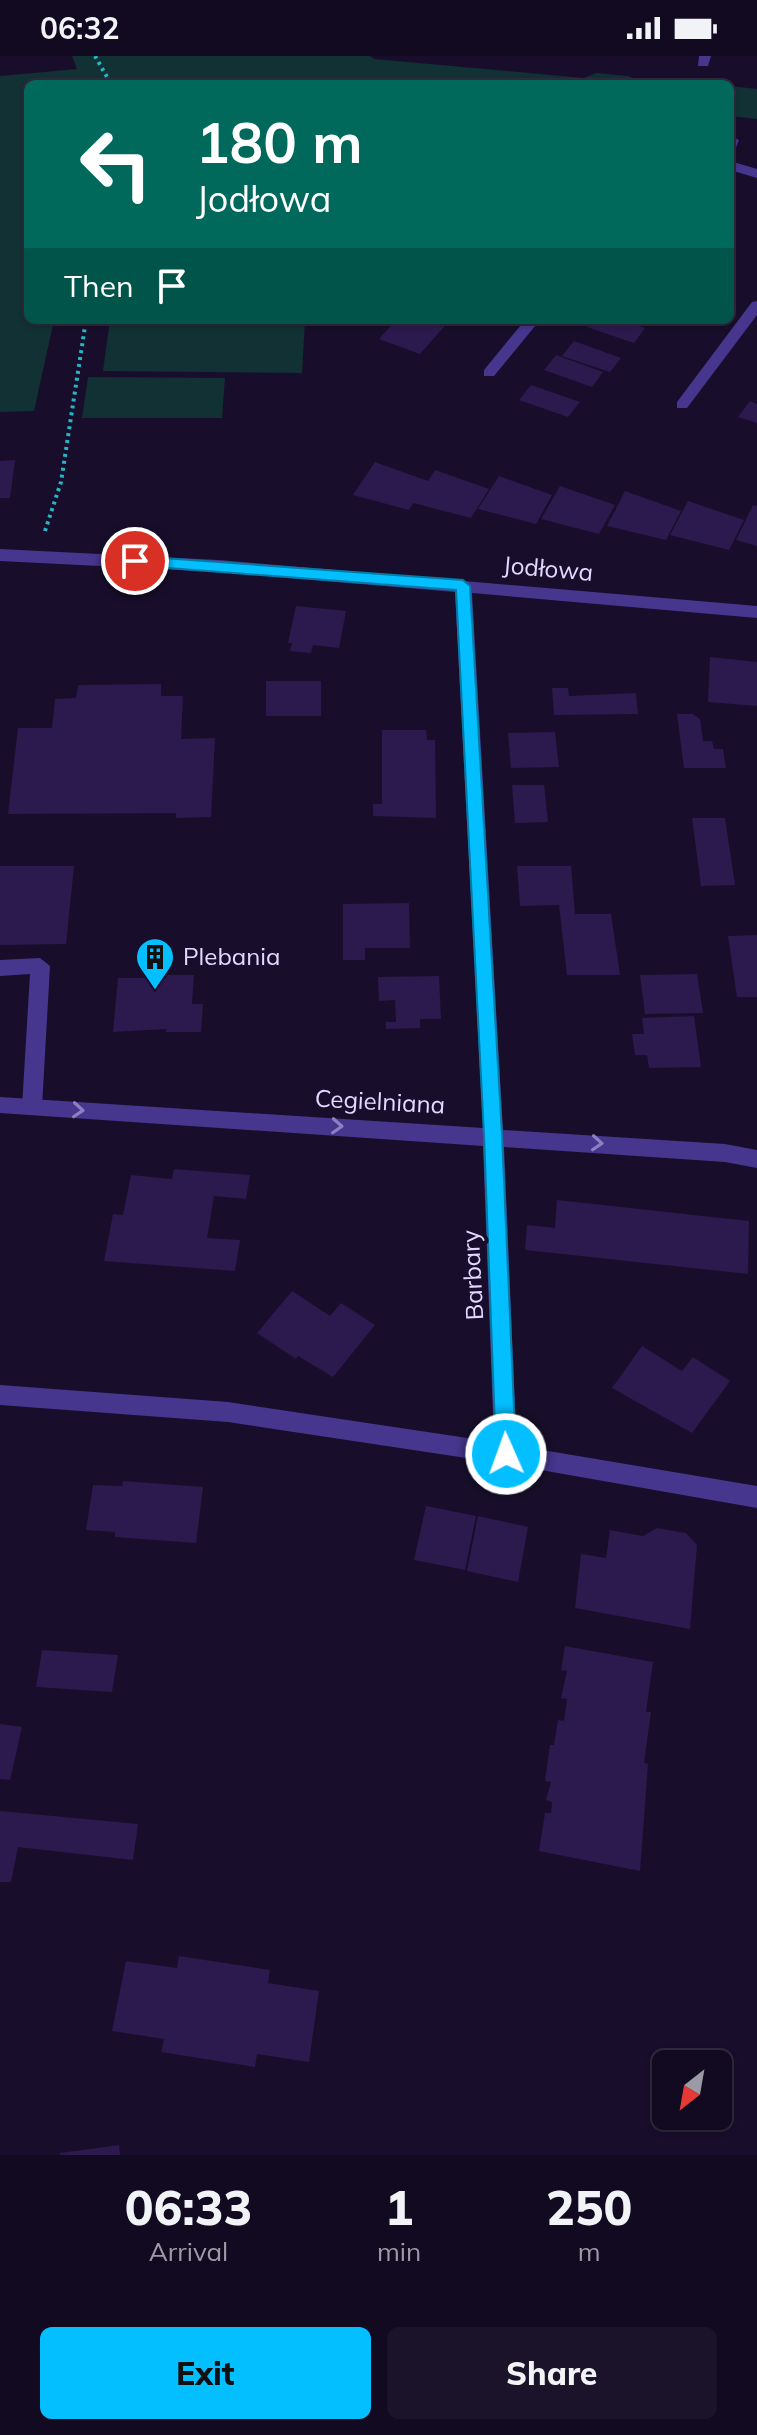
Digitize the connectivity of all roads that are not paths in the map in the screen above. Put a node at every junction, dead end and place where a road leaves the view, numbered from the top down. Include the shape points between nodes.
1 (734, 166) edge
2 (757, 174) edge
3 (757, 305) edge
4 (530, 324) edge
5 (489, 373) dead end
6 (682, 405) dead end
7 (0, 555) edge
8 (463, 586) junction
9 (757, 612) edge
10 (0, 968) edge
11 (0, 1105) edge
12 (32, 1107) junction
13 (493, 1135) junction
14 (757, 1159) edge
15 (0, 1395) edge
16 (506, 1454) junction
17 (757, 1497) edge

1 - 2 street
3 - 6 street
4 - 5 street
7 - 8 street, Jodłowa
8 - 9 street, Jodłowa
8 - 13 street, Barbary
10 - 12 street via 40,966
11 - 12 street, Cegielniana
12 -> 13 street, Cegielniana
13 -> 14 street, Cegielniana
13 - 16 street, Barbary
15 - 16 street via 228,1412
16 - 17 street

